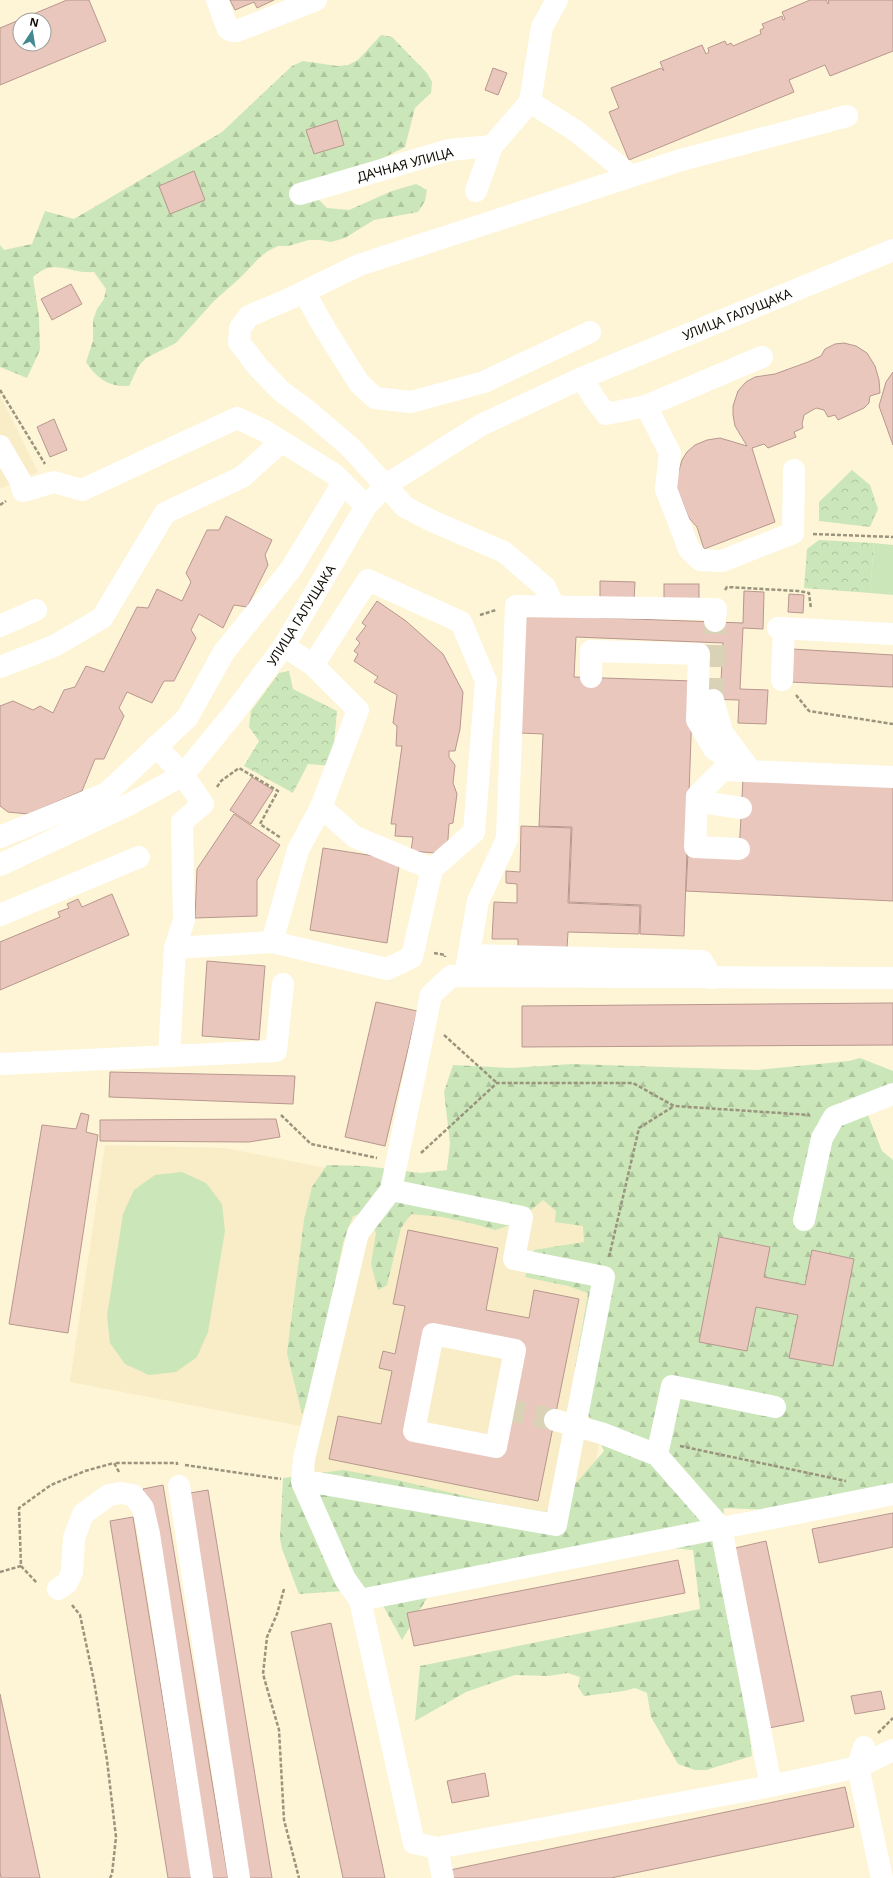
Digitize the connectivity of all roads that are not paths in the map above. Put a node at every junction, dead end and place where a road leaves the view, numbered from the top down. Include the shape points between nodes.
1 (217, 0) edge
2 (316, 0) edge
3 (557, 0) edge
4 (530, 102) junction
5 (847, 116) dead end
6 (492, 146) junction
7 (626, 171) dead end
8 (476, 190) dead end
9 (300, 194) dead end
10 (893, 250) edge
11 (304, 292) junction
12 (590, 332) dead end
13 (762, 357) dead end
14 (582, 378) junction
15 (646, 406) junction
16 (281, 442) junction
17 (0, 446) edge
18 (794, 470) dead end
19 (343, 483) junction
20 (386, 485) junction
21 (366, 506) junction
22 (554, 606) junction
23 (36, 610) dead end
24 (716, 615) road end
25 (0, 626) edge
26 (893, 634) edge
27 (284, 646) junction
28 (313, 665) junction
29 (0, 667) edge
30 (782, 674) road end
31 (591, 677) dead end
32 (713, 700) tunnel mouth
33 (156, 746) junction
34 (714, 749) junction
35 (750, 770) junction
36 (182, 775) junction
37 (893, 777) edge
38 (707, 791) junction
39 (321, 807) junction
40 (741, 808) dead end
41 (0, 837) edge
42 (139, 857) dead end
43 (0, 865) edge
44 (432, 869) junction
45 (0, 915) edge
46 (272, 942) junction
47 (175, 948) junction
48 (469, 955) junction
49 (465, 976) junction
50 (712, 978) junction
51 (893, 978) edge
52 (283, 984) dead end
53 (169, 1056) junction
54 (0, 1064) edge
55 (893, 1094) edge
56 (391, 1190) junction
57 (804, 1220) dead end
58 (775, 1407) dead end
59 (555, 1420) tunnel mouth
60 (576, 1425) junction
61 (414, 1431) joint
62 (658, 1448) junction
63 (302, 1482) junction
64 (179, 1486) road end
65 (893, 1494) edge
66 (720, 1528) junction
67 (58, 1589) road end
68 (360, 1600) junction
69 (864, 1747) dead end
70 (893, 1750) edge
71 (858, 1767) junction
72 (771, 1786) junction
73 (436, 1848) junction
74 (885, 1869) edge
75 (202, 1878) edge
76 (239, 1878) edge
77 (443, 1878) edge

1 - 2 street via 228,29 237,31
3 - 4 street via 542,27
4 - 6 street
4 - 7 street via 576,130
5 - 11 street via 682,160 359,265
6 - 8 street
6 - 9 street, ДАЧНАЯ УЛИЦА via 449,150
10 - 14 street, УЛИЦА ГАЛУЩАКА
11 - 12 street via 324,329 359,383 375,398 411,402 484,382
11 - 20 street via 249,316 240,328 239,342 281,391 350,448
13 - 15 street
14 - 15 street via 606,414
14 - 20 street, УЛИЦА ГАЛУЩАКА via 481,425
15 - 18 street via 670,453 666,489 689,549 700,560 722,561 793,533
16 - 17 street via 237,418 82,490 54,482 23,491 20,480
16 - 19 street via 334,474
16 - 29 street via 242,478 165,513 102,618 54,646
19 - 21 street
19 - 33 street via 291,569 224,652 186,718
20 - 21 street, УЛИЦА ГАЛУЩАКА
20 - 22 street via 405,506 432,521 504,552 545,587
21 - 27 street, УЛИЦА ГАЛУЩАКА
22 - 24 street
22 - 48 street via 516,606 507,839 478,901
23 - 25 street
26 - 30 street via 781,628
27 - 28 street
27 - 36 street, УЛИЦА ГАЛУЩАКА via 233,714
28 - 39 street via 358,710
28 - 44 street via 368,580 461,622 486,682 474,832
31 - 34 street via 591,651 699,654 697,720
32 - 35 street via 722,732
33 - 36 street
33 - 41 street via 107,793
34 - 35 street
34 - 38 street via 706,760
35 - 37 street
35 - 38 street via 723,770 697,796 695,847 739,846 713,841
36 - 43 street, УЛИЦА ГАЛУЩАКА via 128,805
36 - 47 street via 203,804 182,822 184,920
38 - 40 street
39 - 44 street via 355,837
39 - 46 street via 298,850
42 - 45 street
44 - 46 street via 412,957 387,969
46 - 47 street
47 - 53 street
48 - 49 street
48 - 50 street via 702,961
49 - 50 street
49 - 56 street via 452,976 431,995
50 - 51 street
52 - 53 street via 276,1051
53 - 54 street
55 - 57 street via 834,1117 822,1138
56 - 60 street via 522,1217 514,1259 604,1277
56 - 63 street via 358,1233 304,1459
58 - 62 street via 672,1386
59 - 60 street
60 - 62 street
60 - 63 street via 556,1525 326,1484
61 - 61 street via 496,1447 515,1350 433,1334
62 - 66 street
63 - 68 street via 345,1578
64 - 76 street
65 - 66 street
66 - 68 street
66 - 72 street
67 - 75 street via 67,1583 72,1572 74,1538 83,1514 108,1495 133,1495 143,1508 149,1534
68 - 73 street via 414,1843
69 - 71 street
70 - 71 street
71 - 72 street
71 - 74 street
72 - 73 street
73 - 77 street

